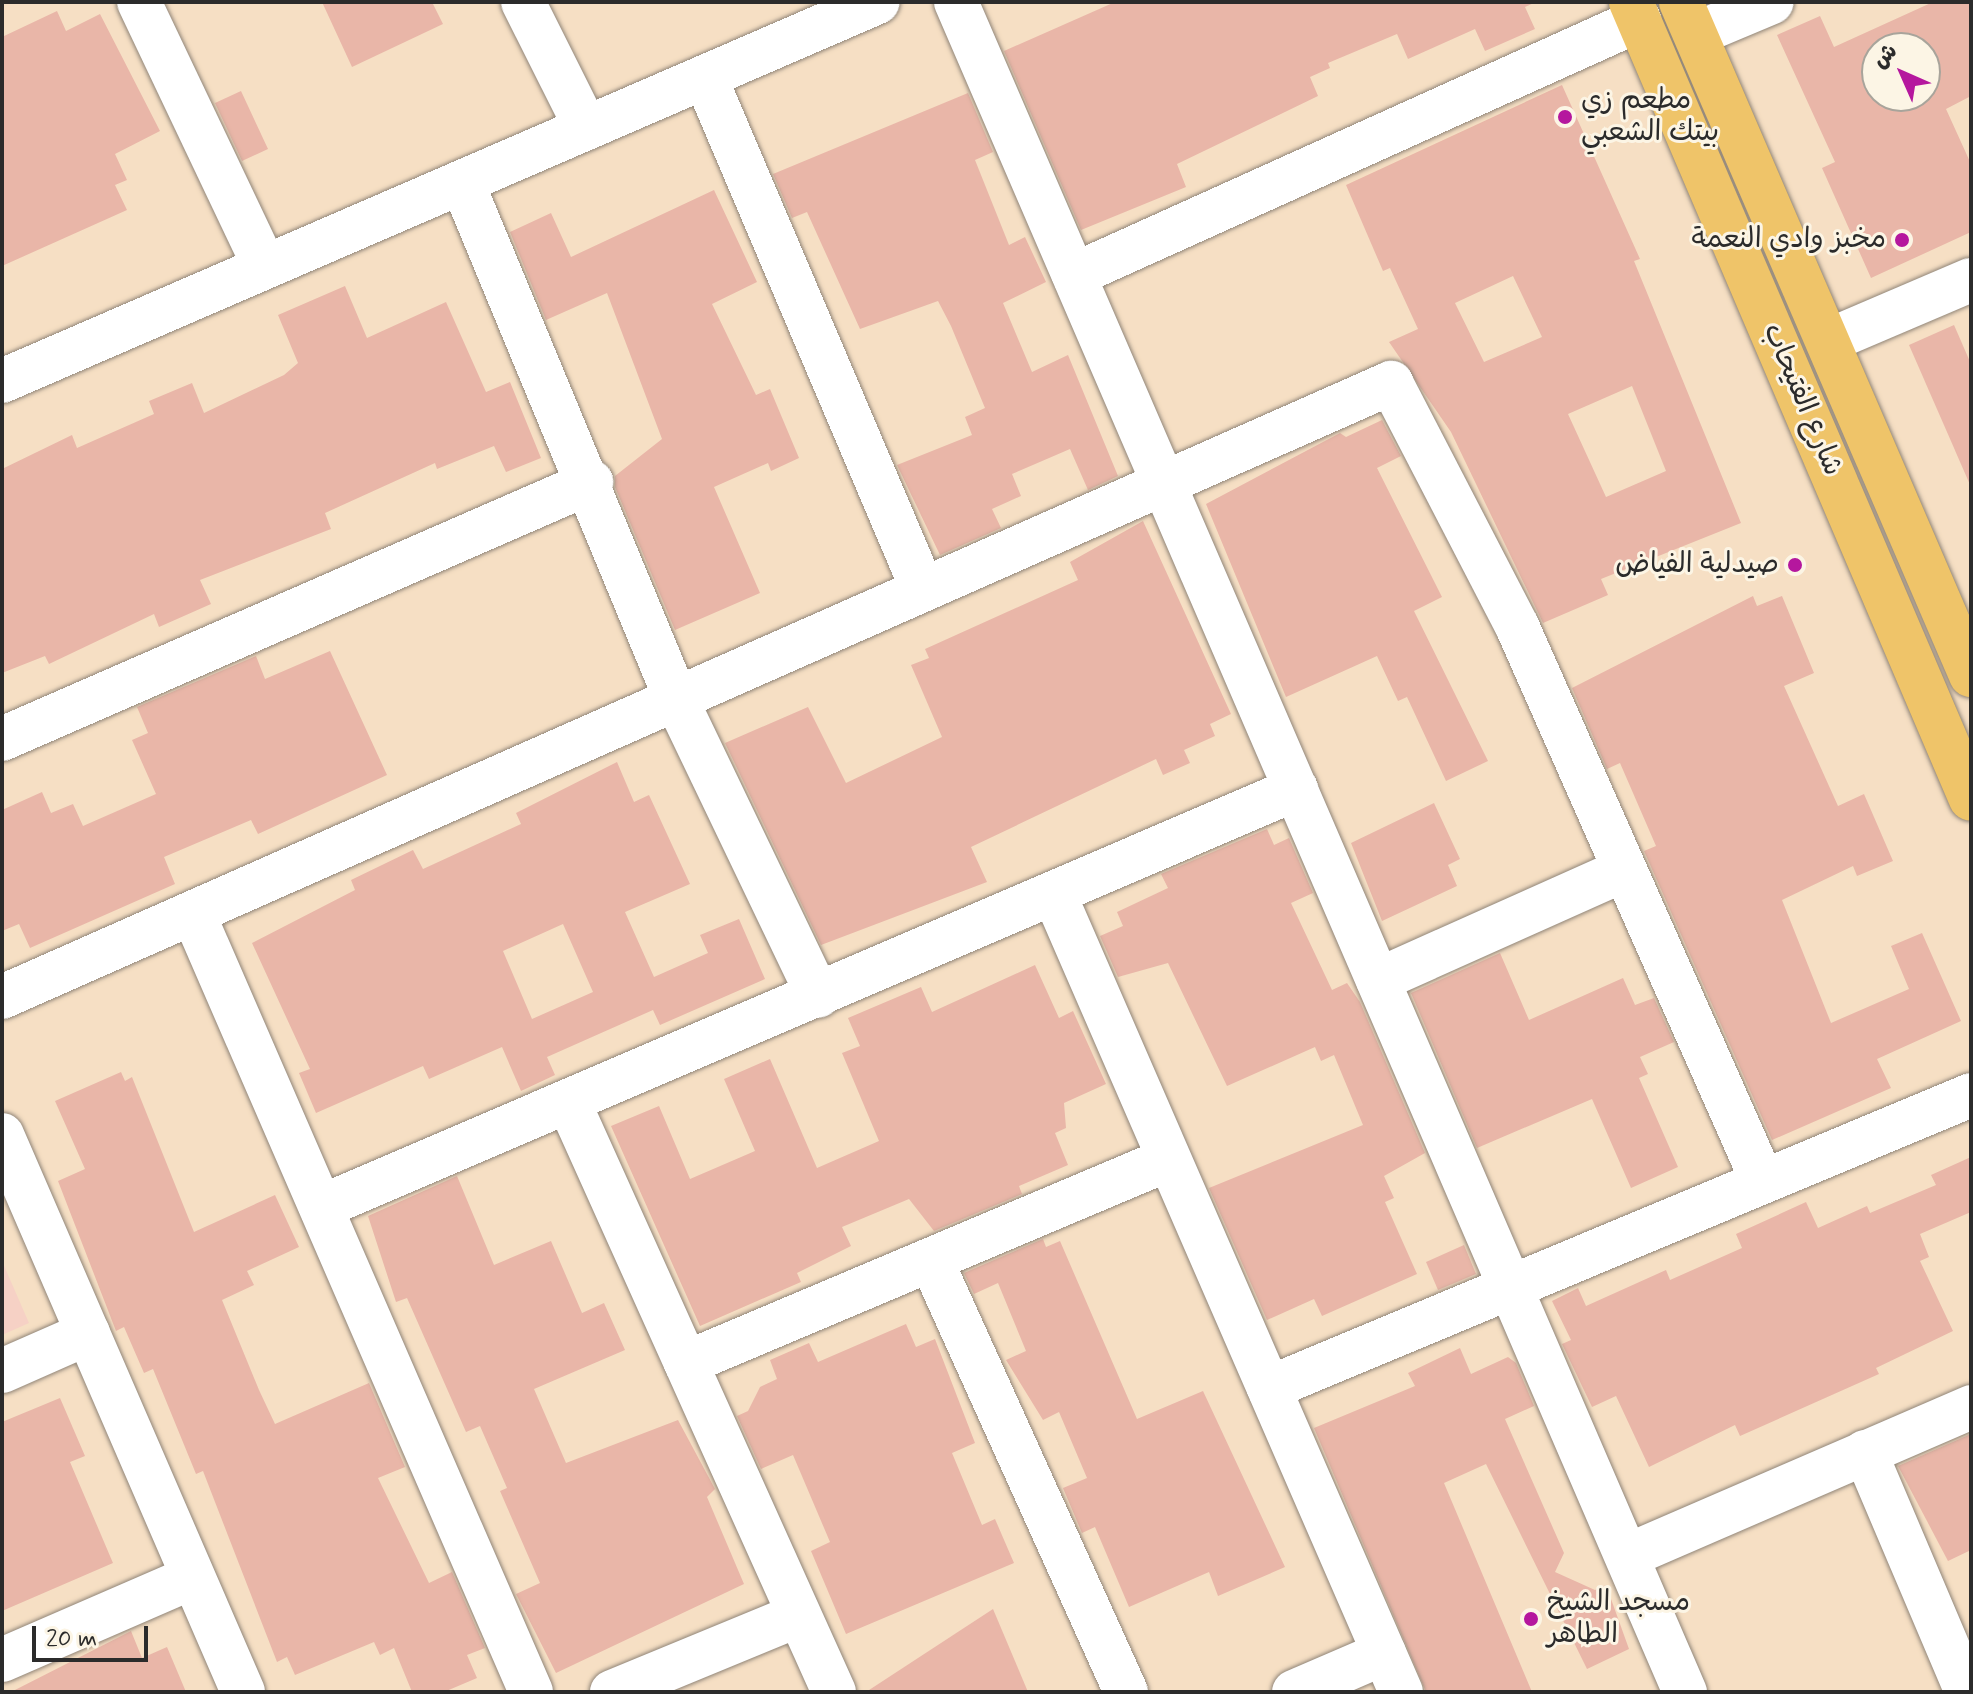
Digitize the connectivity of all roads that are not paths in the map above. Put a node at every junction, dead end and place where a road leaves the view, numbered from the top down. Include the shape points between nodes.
1 (139, 2) edge
2 (523, 2) edge
3 (878, 2) edge
4 (956, 2) edge
5 (1772, 2) edge
6 (1635, 11) edge
7 (1689, 18) edge
8 (705, 77) junction
9 (586, 128) junction
10 (462, 182) junction
11 (265, 267) junction
12 (1074, 275) junction
13 (1971, 280) edge
14 (1830, 340) junction
15 (2, 381) edge
16 (591, 482) junction
17 (1164, 484) junction
18 (923, 590) junction
19 (1967, 656) edge
20 (676, 699) junction
21 (2, 739) edge
22 (1296, 789) junction
23 (1971, 799) edge
24 (1622, 871) junction
25 (1055, 896) junction
26 (193, 913) junction
27 (1378, 980) junction
28 (818, 996) junction
29 (2, 997) edge
30 (1971, 1095) edge
31 (569, 1103) junction
32 (2, 1135) edge
33 (1169, 1159) junction
34 (1762, 1180) junction
35 (321, 1207) junction
36 (931, 1260) junction
37 (1511, 1288) junction
38 (88, 1333) junction
39 (686, 1363) junction
40 (2, 1371) edge
41 (1269, 1388) junction
42 (1971, 1407) edge
43 (1865, 1452) junction
44 (1627, 1556) junction
45 (193, 1577) junction
46 (799, 1615) junction
47 (1384, 1653) junction
48 (2, 1660) edge
49 (243, 1692) edge
50 (531, 1692) edge
51 (612, 1692) edge
52 (834, 1692) edge
53 (1126, 1692) edge
54 (1294, 1692) edge
55 (1401, 1692) edge
56 (1685, 1692) edge
57 (1967, 1692) edge

1 - 11 street
2 - 9 street
3 - 8 street
4 - 12 street
5 - 7 street
6 - 12 street
6 - 23 main road, شارع الفتيحاب
7 - 14 main road, شارع الفتيحاب
8 - 9 street
8 - 18 street
9 - 10 street
10 - 11 street
10 - 16 street
11 - 15 street
12 - 17 street
13 - 14 street
14 - 19 main road, شارع الفتيحاب
16 - 20 street
16 - 21 street
17 - 18 street
17 - 22 street
17 - 24 street via 1391,383 1517,626
18 - 20 street
20 - 26 street
20 - 28 street
22 - 25 street
22 - 27 street
24 - 27 street
24 - 34 street
25 - 28 street
25 - 33 street
26 - 29 street
26 - 35 street
27 - 37 street
28 - 31 street
30 - 34 street
31 - 35 street
31 - 39 street
32 - 38 street
33 - 36 street
33 - 41 street
34 - 37 street
35 - 50 street
36 - 39 street
36 - 53 street
37 - 41 street
37 - 44 street
38 - 40 street
38 - 45 street
39 - 46 street
41 - 47 street
42 - 43 street
43 - 44 street
43 - 57 street
44 - 56 street
45 - 48 street
45 - 49 street
46 - 51 street
46 - 52 street
47 - 54 street
47 - 55 street

